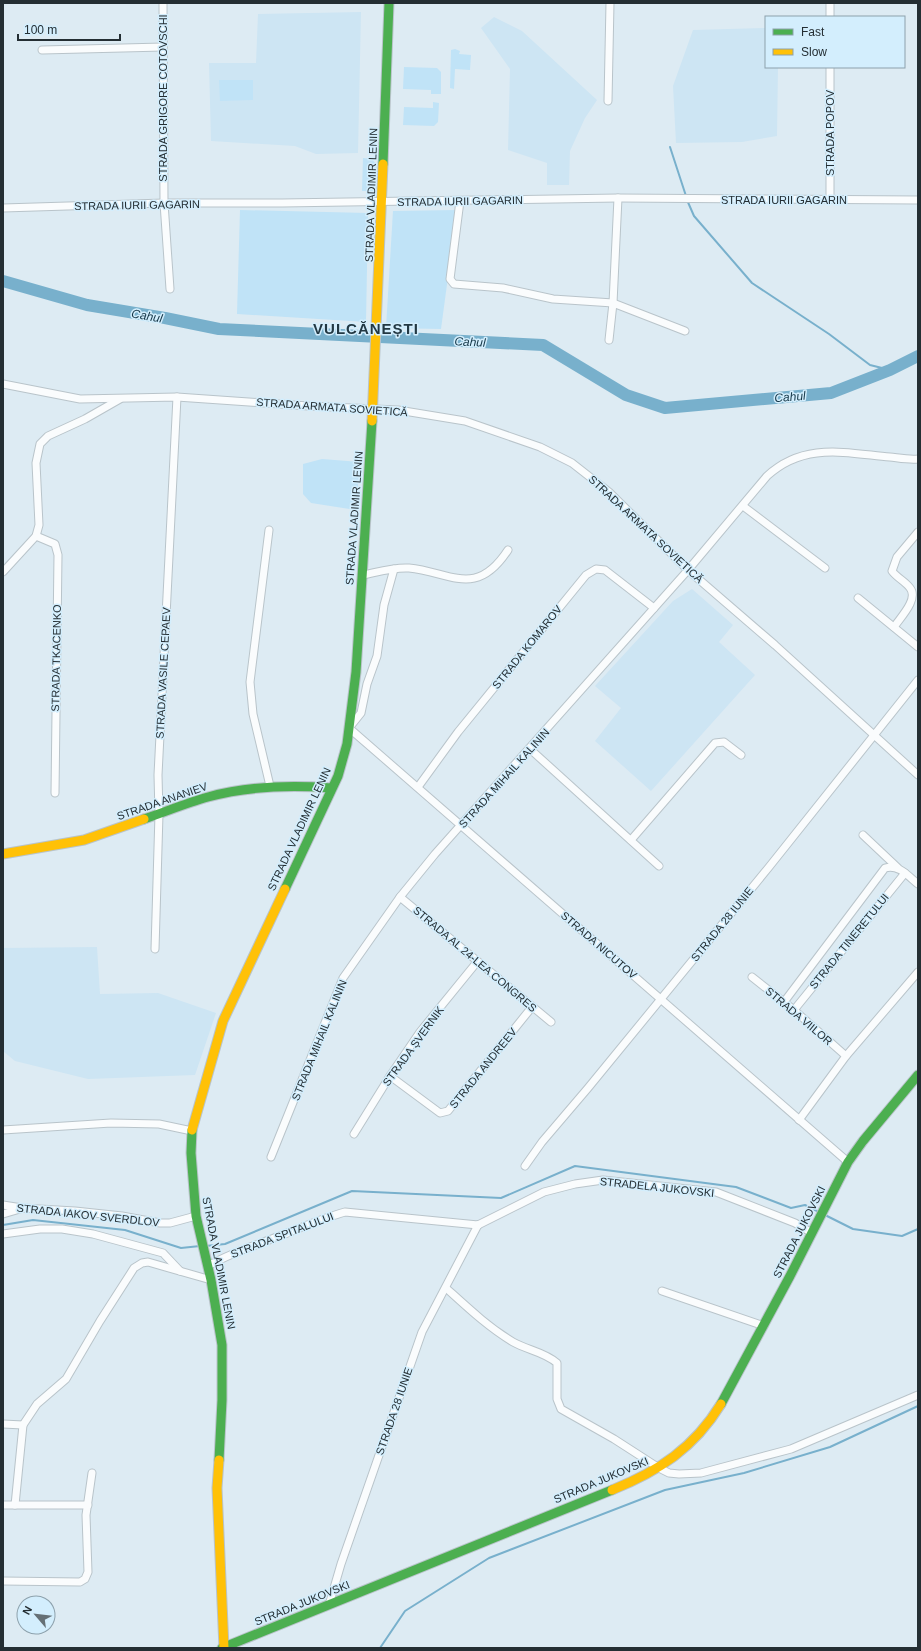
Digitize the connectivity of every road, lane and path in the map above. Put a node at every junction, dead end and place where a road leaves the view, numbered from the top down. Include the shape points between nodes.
1 (163, 3) edge
2 (389, 3) edge
3 (610, 3) edge
4 (830, 3) edge
5 (830, 16) edge
6 (163, 47) junction
7 (42, 50) dead end
8 (830, 68) edge
9 (608, 102) dead end
10 (618, 198) junction
11 (830, 199) junction
12 (918, 200) edge
13 (460, 201) junction
14 (383, 202) junction
15 (164, 203) junction
16 (3, 208) edge
17 (170, 289) dead end
18 (613, 303) junction
19 (685, 331) dead end
20 (609, 340) dead end
21 (3, 384) edge
22 (177, 397) junction
23 (123, 398) junction
24 (373, 408) junction
25 (918, 459) edge
26 (743, 506) junction
27 (269, 530) dead end
28 (918, 532) edge
29 (36, 536) junction
30 (508, 550) dead end
31 (394, 568) junction
32 (825, 568) dead end
33 (688, 570) junction
34 (3, 572) edge
35 (363, 575) junction
36 (858, 598) dead end
37 (654, 608) junction
38 (894, 627) junction
39 (918, 647) edge
40 (918, 680) edge
41 (349, 728) junction
42 (874, 735) junction
43 (530, 749) junction
44 (741, 754) dead end
45 (918, 775) edge
46 (270, 786) junction
47 (418, 787) junction
48 (331, 788) junction
49 (55, 793) dead end
50 (159, 814) junction
51 (462, 825) junction
52 (863, 835) dead end
53 (631, 840) junction
54 (3, 854) edge
55 (659, 866) dead end
56 (898, 868) junction
57 (905, 873) junction
58 (918, 884) edge
59 (400, 897) junction
60 (155, 949) dead end
61 (477, 962) junction
62 (918, 972) edge
63 (752, 977) dead end
64 (661, 1000) junction
65 (784, 1002) junction
66 (532, 1007) junction
67 (794, 1010) junction
68 (551, 1022) dead end
69 (846, 1056) junction
70 (918, 1075) edge
71 (390, 1076) junction
72 (799, 1120) junction
73 (3, 1130) edge
74 (192, 1131) junction
75 (354, 1134) dead end
76 (271, 1156) dead end
77 (848, 1162) junction
78 (525, 1166) dead end
79 (3, 1205) edge
80 (22, 1208) junction
81 (3, 1214) edge
82 (197, 1220) junction
83 (478, 1226) junction
84 (812, 1233) junction
85 (3, 1234) edge
86 (147, 1248) junction
87 (148, 1262) junction
88 (207, 1264) junction
89 (180, 1271) junction
90 (211, 1280) junction
91 (446, 1288) junction
92 (662, 1291) dead end
93 (764, 1326) junction
94 (918, 1395) edge
95 (3, 1424) edge
96 (23, 1425) junction
97 (660, 1468) junction
98 (92, 1473) dead end
99 (3, 1505) edge
100 (15, 1505) junction
101 (88, 1506) junction
102 (3, 1582) edge
103 (329, 1605) junction
104 (223, 1648) edge

1 - 6 street, STRADA GRIGORE COTOVSCHI
2 - 14 main road, STRADA VLADIMIR LENIN
3 - 9 street
4 - 5 street
6 - 7 street
6 - 15 street, STRADA GRIGORE COTOVSCHI
8 - 11 street, STRADA POPOV
10 - 11 street, STRADA IURII GAGARIN
10 - 13 street, STRADA IURII GAGARIN
10 - 18 street
11 - 12 street, STRADA IURII GAGARIN
13 - 14 street, STRADA IURII GAGARIN
13 - 18 street via 450,279 454,284 503,288 553,299
14 - 15 street, STRADA IURII GAGARIN
14 - 24 main road, STRADA VLADIMIR LENIN
15 - 16 street, STRADA IURII GAGARIN
15 - 17 street, STRADA GRIGORE COTOVSCHI
18 - 19 street
18 - 20 street
21 - 23 street, STRADA ARMATA SOVIETICĂ via 80,399
22 - 23 street, STRADA ARMATA SOVIETICĂ
22 - 24 street, STRADA ARMATA SOVIETICĂ
22 - 50 street, STRADA VASILE CEPAEV via 158,775
23 - 29 street via 48,436 40,444 36,463
24 - 33 street, STRADA ARMATA SOVIETICĂ via 465,421 561,457 584,471 609,492
24 - 35 main road, STRADA VLADIMIR LENIN
25 - 26 street, STRADA MIHAIL KALININ via 833,452 811,453 777,467 756,488
26 - 32 street
26 - 33 street, STRADA MIHAIL KALININ
27 - 46 street via 250,682 253,714
28 - 38 street via 893,564 892,571 896,577 910,587 913,593 912,599
29 - 34 street
29 - 49 street, STRADA TKACENKO via 55,544 58,555
30 - 31 street via 494,568 464,580 419,569
31 - 35 street
31 - 41 street via 384,605 377,656 367,684 361,713
33 - 37 street, STRADA MIHAIL KALININ
33 - 42 street, STRADA ARMATA SOVIETICĂ
35 - 41 main road, STRADA VLADIMIR LENIN
36 - 38 street
37 - 43 street, STRADA MIHAIL KALININ
37 - 47 street, STRADA KOMAROV via 605,570 596,569 586,575 458,732
38 - 39 street
40 - 42 street, STRADA 28 IUNIE
41 - 47 street, STRADA NICUTOV
41 - 48 main road, STRADA VLADIMIR LENIN via 345,754
42 - 45 street, STRADA ARMATA SOVIETICĂ
42 - 64 street, STRADA 28 IUNIE
43 - 51 street, STRADA MIHAIL KALININ
43 - 53 street
44 - 53 street via 724,742 715,743
46 - 48 main road, STRADA ANANIEV
46 - 50 main road, STRADA ANANIEV via 227,792
47 - 51 street, STRADA NICUTOV
48 - 74 main road, STRADA VLADIMIR LENIN via 223,1021
50 - 54 main road, STRADA ANANIEV via 84,840
50 - 60 street, STRADA VASILE CEPAEV
51 - 59 street, STRADA MIHAIL KALININ
51 - 64 street, STRADA NICUTOV
52 - 56 street
53 - 55 street
56 - 57 street
56 - 65 street, STRADA TINERETULUI via 885,868
57 - 58 street
57 - 67 street, STRADA TINERETULUI
59 - 61 street, STRADA AL 24-LEA CONGRES
59 - 76 street, STRADA MIHAIL KALININ via 357,956 335,994
61 - 66 street, STRADA AL 24-LEA CONGRES
61 - 71 street, STRADA ȘVERNIK via 420,1032
62 - 69 street
63 - 65 street, STRADA VIILOR
64 - 72 street, STRADA NICUTOV
64 - 78 street, STRADA 28 IUNIE via 542,1142
65 - 67 street, STRADA VIILOR
66 - 68 street, STRADA AL 24-LEA CONGRES
66 - 71 street, STRADA ANDREEV via 448,1111 440,1113
67 - 69 street, STRADA VIILOR
69 - 72 street
70 - 77 main road, STRADA JUKOVSKI
71 - 75 street, STRADA ȘVERNIK
72 - 77 street, STRADA NICUTOV
73 - 74 street via 118,1123 159,1124
74 - 82 main road, STRADA VLADIMIR LENIN via 191,1153
77 - 84 main road, STRADA JUKOVSKI
79 - 80 street, STRADA IAKOV SVERDLOV
80 - 81 street
80 - 82 street, STRADA IAKOV SVERDLOV via 83,1212 160,1223
82 - 88 main road, STRADA VLADIMIR LENIN
83 - 84 street, STRADELA JUKOVSKI via 544,1192 604,1180 716,1192 795,1223
83 - 88 street, STRADA SPITALULUI via 345,1212 324,1217
83 - 91 street, STRADA 28 IUNIE
84 - 93 main road, STRADA JUKOVSKI
85 - 86 street via 62,1229
86 - 87 street
86 - 89 street via 163,1253
87 - 89 street
87 - 96 street via 134,1268 66,1379 37,1404
88 - 90 main road, STRADA VLADIMIR LENIN
89 - 90 street
90 - 104 main road, STRADA VLADIMIR LENIN via 222,1345 217,1488
91 - 97 street via 496,1331 557,1363 557,1400 561,1408
91 - 103 street, STRADA 28 IUNIE via 422,1332
92 - 93 street
93 - 97 main road, STRADA JUKOVSKI via 711,1419 690,1443
94 - 97 street via 791,1449 701,1473 669,1473
95 - 96 street
96 - 100 street
97 - 103 main road, STRADA JUKOVSKI
98 - 101 street
99 - 100 street
100 - 101 street
101 - 102 street via 88,1572 85,1579 80,1582
103 - 104 main road, STRADA JUKOVSKI

